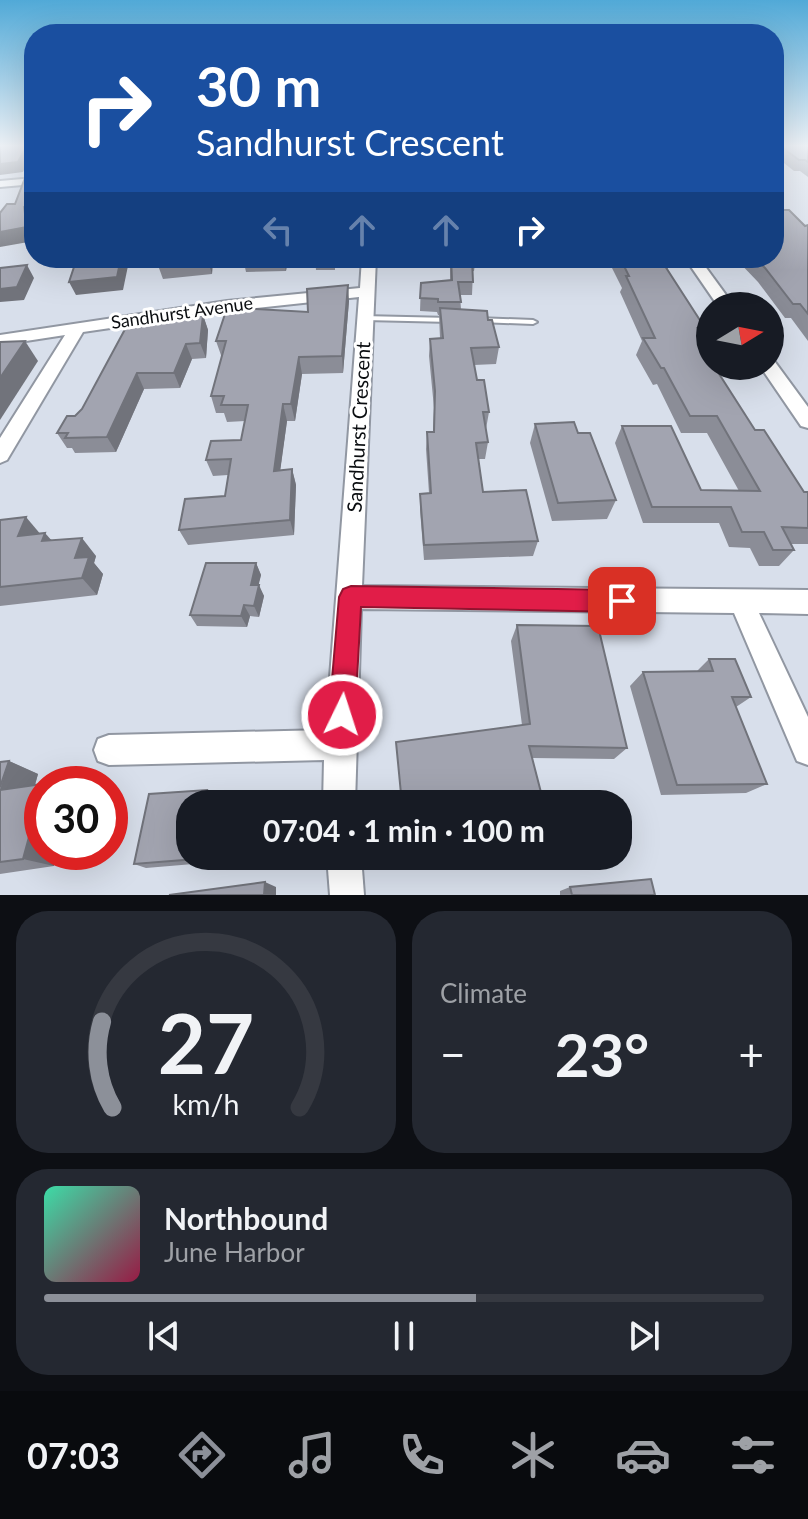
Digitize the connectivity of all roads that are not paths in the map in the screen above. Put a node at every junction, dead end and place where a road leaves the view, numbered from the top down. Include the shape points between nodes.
1 (368, 268) edge
2 (699, 268) edge
3 (365, 292) junction
4 (716, 292) edge
5 (365, 318) junction
6 (457, 320) edge
7 (472, 320) edge
8 (533, 322) dead end
9 (78, 328) junction
10 (0, 340) edge
11 (779, 380) edge
12 (808, 421) edge
13 (0, 455) edge
14 (351, 597) junction
15 (742, 603) junction
16 (806, 605) edge
17 (340, 745) junction
18 (109, 750) dead end
19 (808, 750) edge
20 (339, 790) edge
21 (345, 870) edge
22 (347, 895) edge

1 - 3 street, Sandhurst Crescent
2 - 4 street
3 - 5 street, Sandhurst Crescent
3 - 9 street, Sandhurst Avenue
5 - 6 lane
5 - 14 street, Sandhurst Crescent
7 - 8 lane
9 - 10 street, Sandhurst Avenue
9 - 13 street
11 - 12 street
14 - 15 street
14 - 17 street, Sandhurst Crescent
15 - 16 street
15 - 19 street
17 - 18 street
17 - 20 street, Sandhurst Crescent
21 - 22 street

